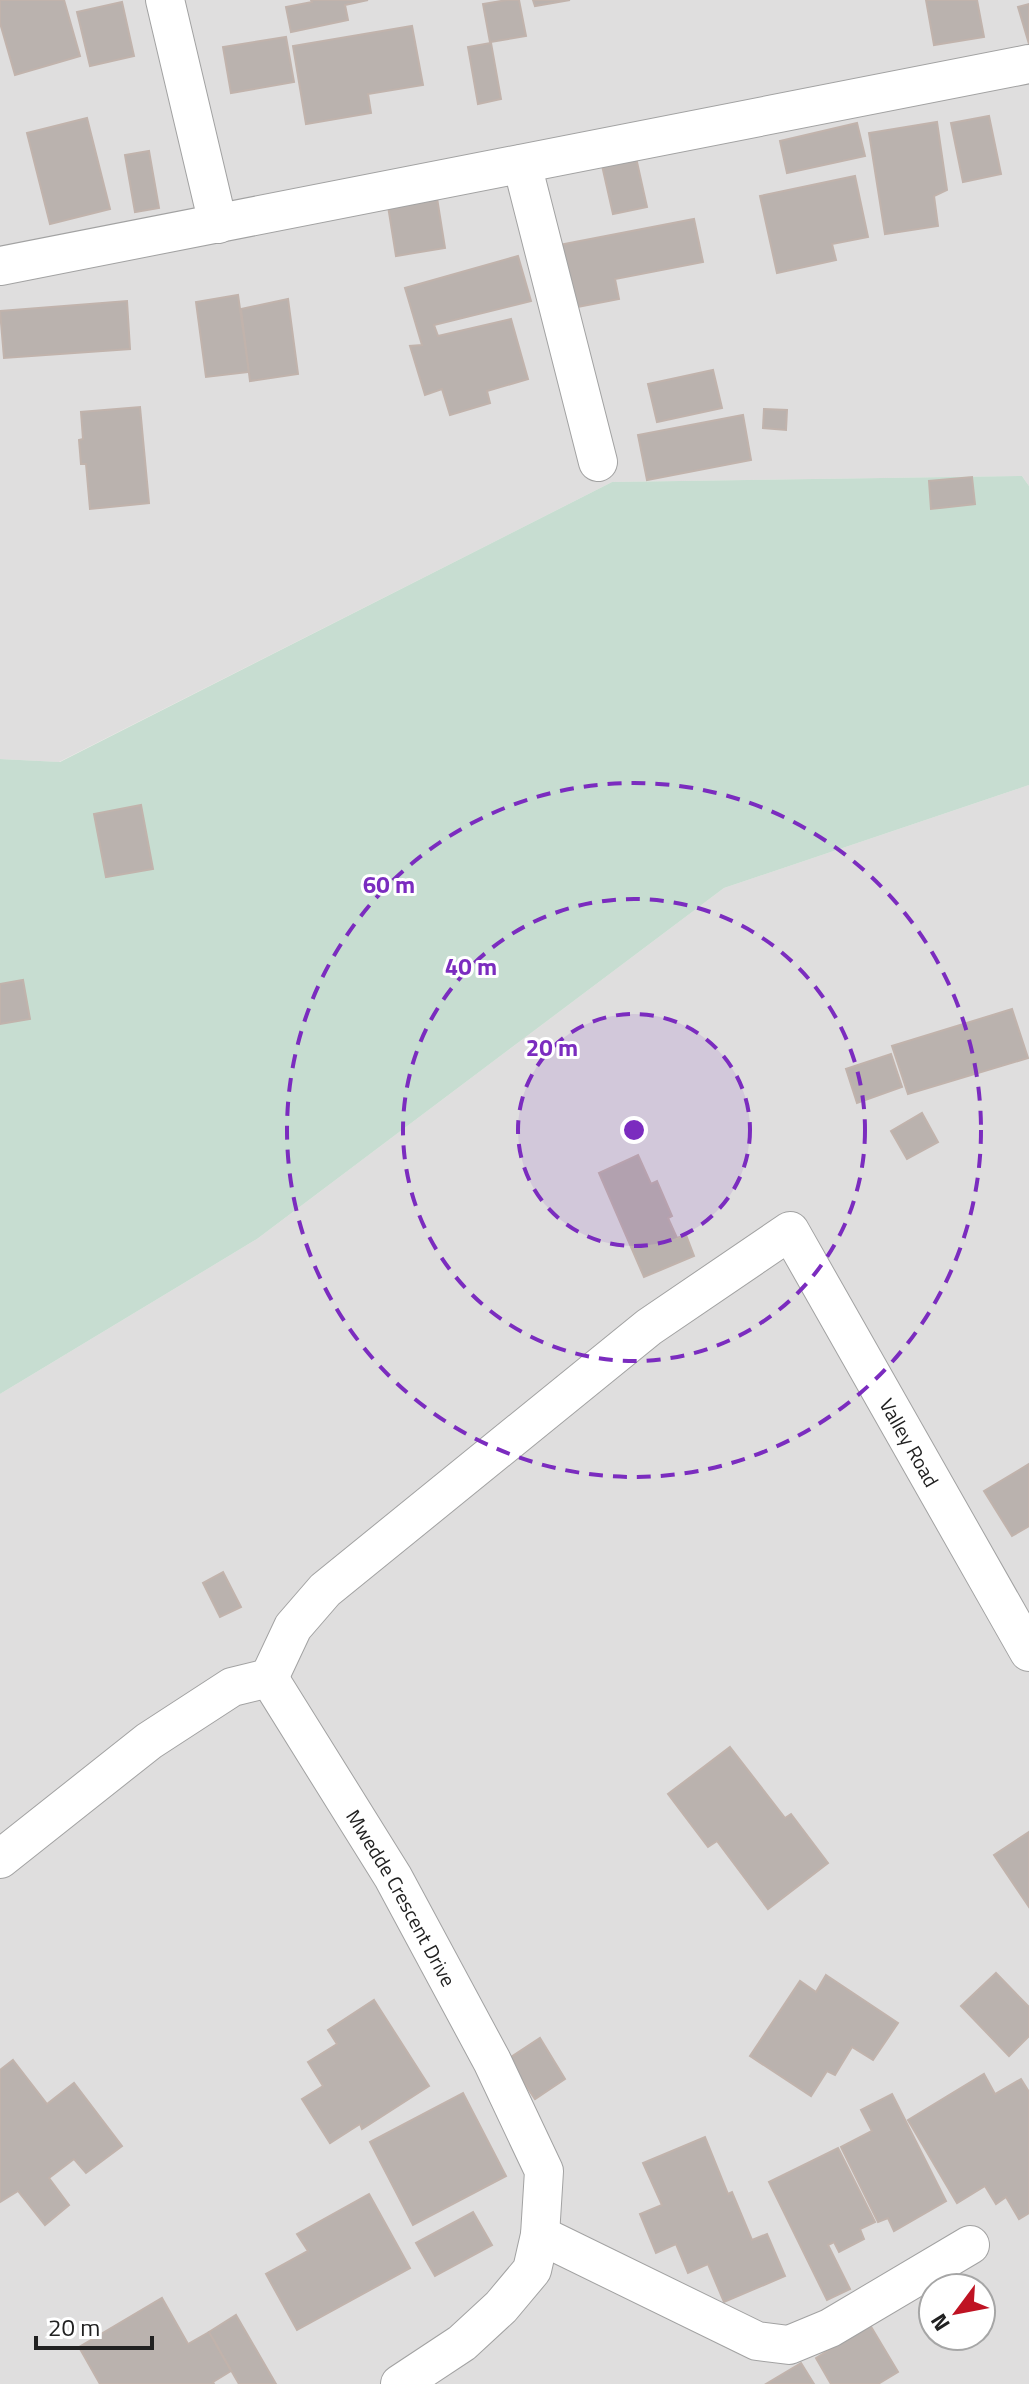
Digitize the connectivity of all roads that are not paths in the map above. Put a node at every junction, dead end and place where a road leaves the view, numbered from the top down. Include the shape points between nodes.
1 (165, 0) edge
2 (1029, 64) edge
3 (522, 164) junction
4 (218, 224) junction
5 (0, 266) edge
6 (598, 462) dead end
7 (1029, 1652) edge
8 (269, 1678) junction
9 (0, 1859) edge
10 (540, 2235) junction
11 (970, 2245) dead end
12 (400, 2384) edge

1 - 4 street
2 - 3 street
3 - 4 street
3 - 6 street
4 - 5 street
7 - 8 street, Valley Road via 790,1231 649,1327 325,1590 293,1627
8 - 9 street via 232,1687 149,1741
8 - 10 street, Mwedde Crescent Drive via 393,1877 492,2061 544,2171
10 - 11 street via 757,2341 789,2345 830,2328
10 - 12 street, Mwedde Crescent Drive via 532,2270 501,2307 462,2343

